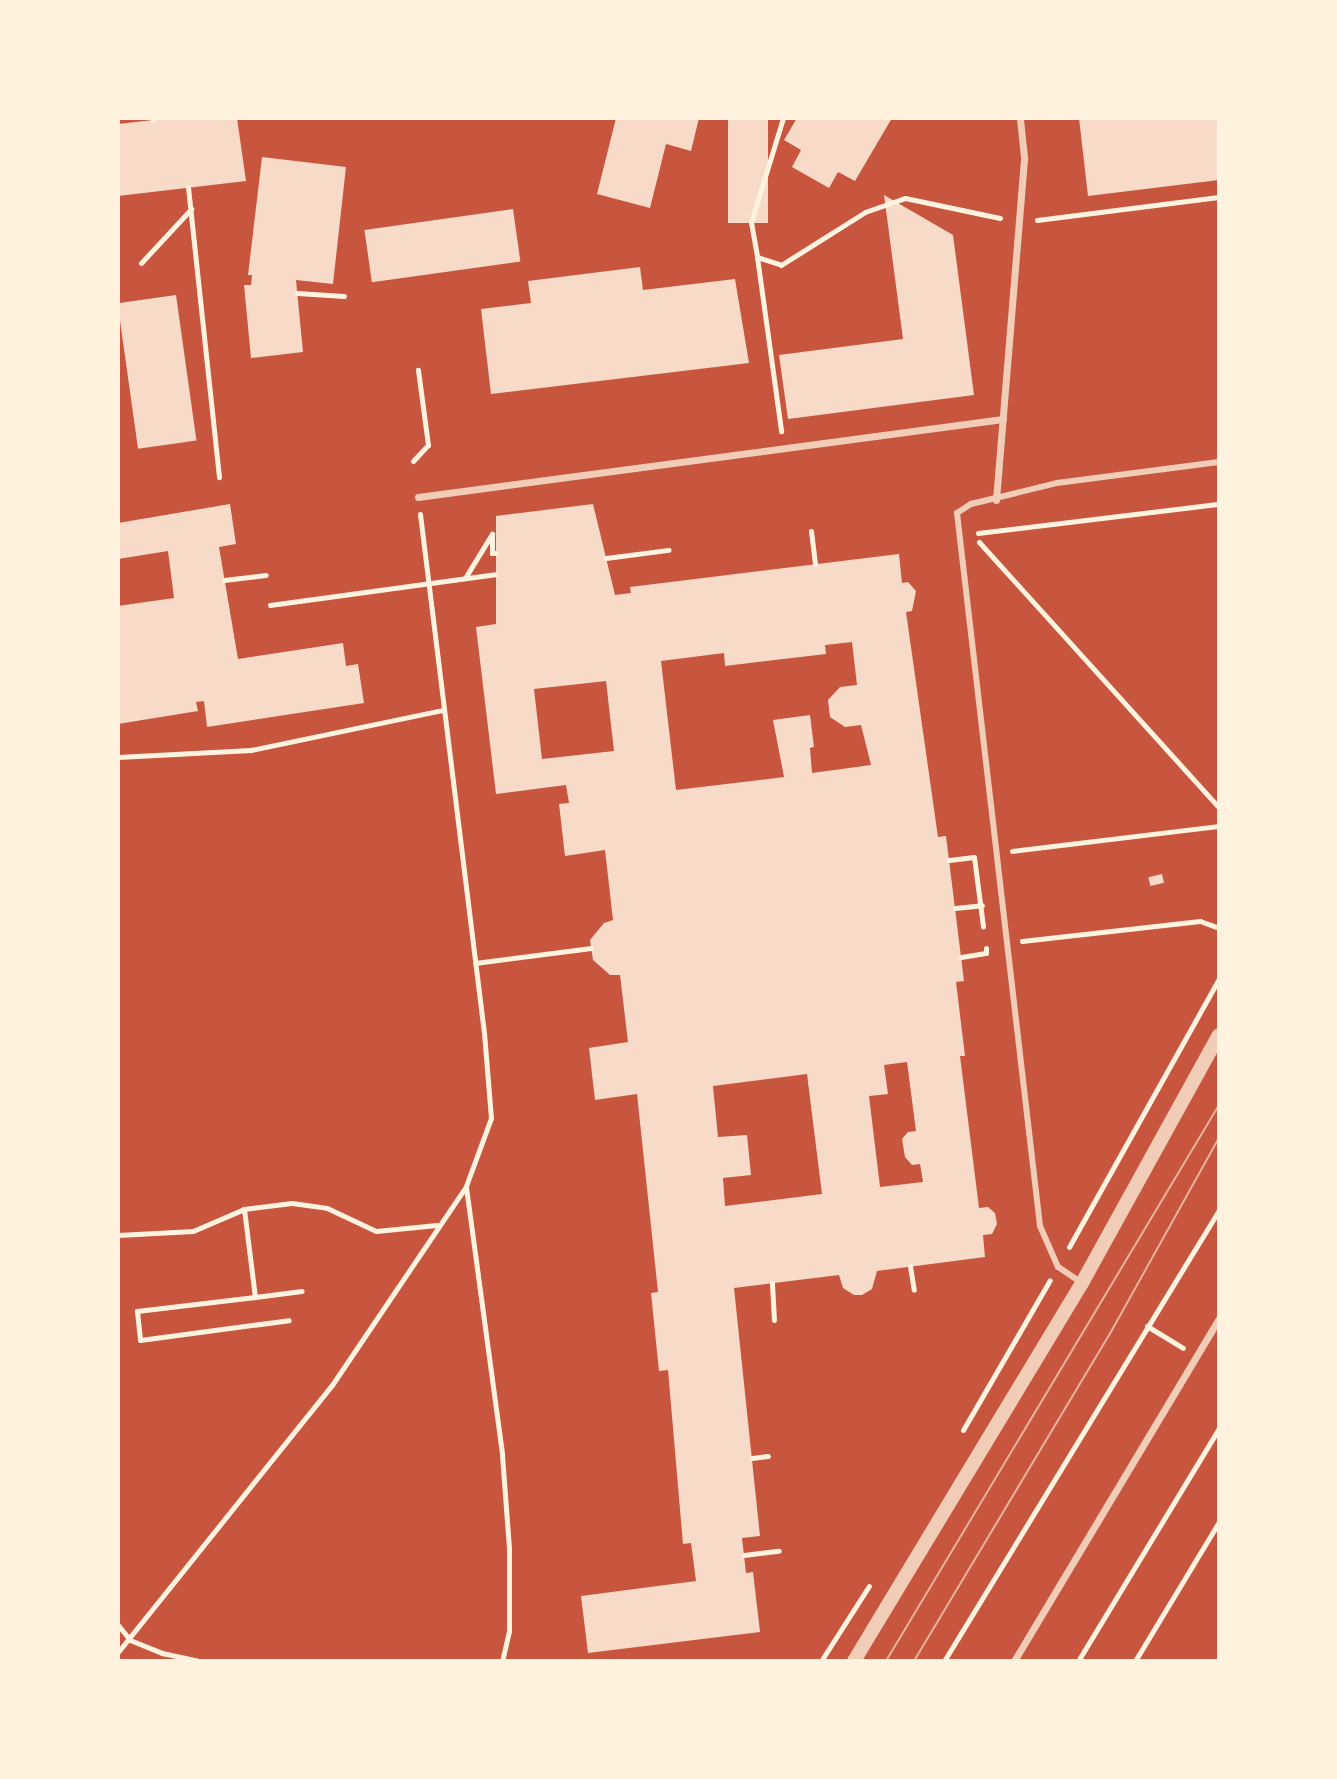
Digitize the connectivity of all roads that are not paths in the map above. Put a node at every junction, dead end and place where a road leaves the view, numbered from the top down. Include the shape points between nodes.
1 (1020, 118) edge
2 (1003, 419) junction
3 (1219, 462) edge
4 (418, 497) road end
5 (996, 500) junction
6 (1219, 1035) edge
7 (1082, 1283) junction
8 (1219, 1319) edge
9 (854, 1661) edge
10 (1014, 1661) edge

1 - 2 street via 1024,157
2 - 4 street
2 - 5 street
3 - 5 lane via 1057,483
5 - 7 lane via 971,504 957,513 1040,1226 1058,1267
6 - 7 street
7 - 9 street
8 - 10 street

